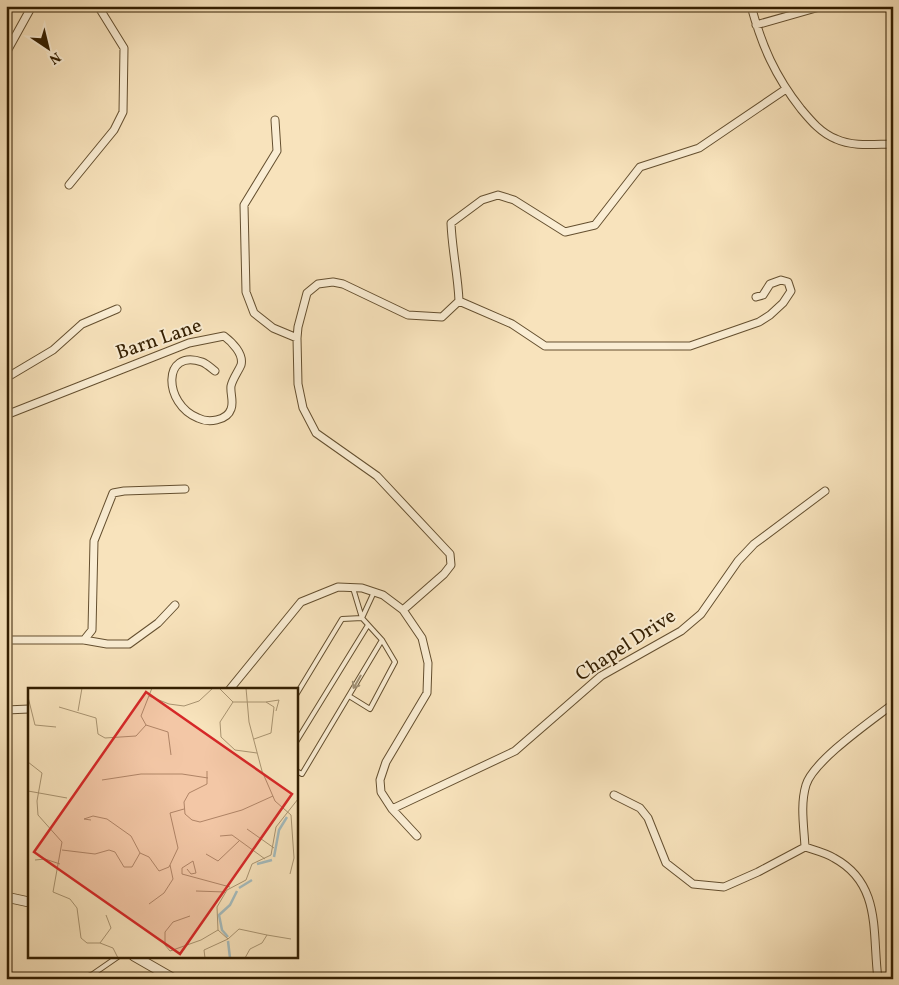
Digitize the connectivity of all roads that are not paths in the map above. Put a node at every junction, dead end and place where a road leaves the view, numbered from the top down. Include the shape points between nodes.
1 (32, 6) edge
2 (98, 6) edge
3 (751, 6) edge
4 (823, 6) edge
5 (756, 25) junction
6 (6, 53) edge
7 (786, 89) junction
8 (275, 120) dead end
9 (893, 144) edge
10 (69, 185) dead end
11 (756, 297) dead end
12 (459, 301) junction
13 (117, 309) dead end
14 (297, 338) junction
15 (215, 371) dead end
16 (6, 378) edge
17 (6, 415) edge
18 (185, 489) dead end
19 (825, 491) dead end
20 (353, 588) junction
21 (374, 592) junction
22 (175, 605) dead end
23 (403, 610) junction
24 (362, 618) junction
25 (368, 625) junction
26 (6, 640) edge
27 (84, 640) junction
28 (382, 640) junction
29 (231, 688) edge
30 (298, 692) edge
31 (349, 696) junction
32 (893, 704) edge
33 (28, 709) edge
34 (6, 710) edge
35 (298, 739) edge
36 (298, 772) edge
37 (614, 796) dead end
38 (392, 810) junction
39 (417, 836) dead end
40 (805, 847) junction
41 (6, 897) edge
42 (28, 902) edge
43 (116, 958) edge
44 (137, 958) edge
45 (877, 978) edge
46 (82, 979) edge
47 (174, 979) edge
48 (866, 979) edge

1 - 6 street
2 - 10 street via 124,48 123,112 114,130
3 - 5 street
4 - 5 street
5 - 7 street via 773,68
7 - 9 street via 812,122 837,140 853,144
7 - 12 street via 700,148 640,167 595,225 565,232 514,200 498,196 482,200 451,223
8 - 14 street via 276,151 244,204 246,292 254,313 274,328
11 - 12 street via 763,295 770,284 781,280 788,282 791,290 783,303 759,322 690,346 546,346 512,324
12 - 14 street via 442,317 408,314 343,284 324,282 307,293
13 - 16 street via 82,324 53,350
14 - 23 street via 298,384 303,408 316,434 377,476 450,554 451,565 444,574
15 - 17 street, Barn Lane via 203,362 187,360 173,372 172,382 174,395 185,410 196,418 215,420 231,409 231,386 242,362 232,342 224,336 189,344
18 - 27 street via 113,492 94,541 92,630
19 - 38 street, Chapel Drive via 754,544 701,614 681,631 601,676 514,751
20 - 21 street
20 - 24 lane
20 - 29 street via 338,587 301,602
21 - 23 street
21 - 24 lane
22 - 27 street via 158,623 129,644
23 - 38 street via 422,638 428,663 427,693 386,762 380,780 382,792
24 - 25 lane
24 - 30 lane via 342,619
25 - 28 lane
25 - 35 lane
26 - 27 street
28 -> 31 lane
28 - 31 lane via 395,662 370,709
31 - 36 lane via 302,774
32 - 40 street via 813,771 806,785 803,808
33 - 34 street
37 - 40 street via 640,808 648,818 666,863 693,884 724,887
38 - 39 street
40 - 45 street via 833,857 862,882 876,932
41 - 42 street
43 - 46 lane
44 - 47 street
45 - 48 street

